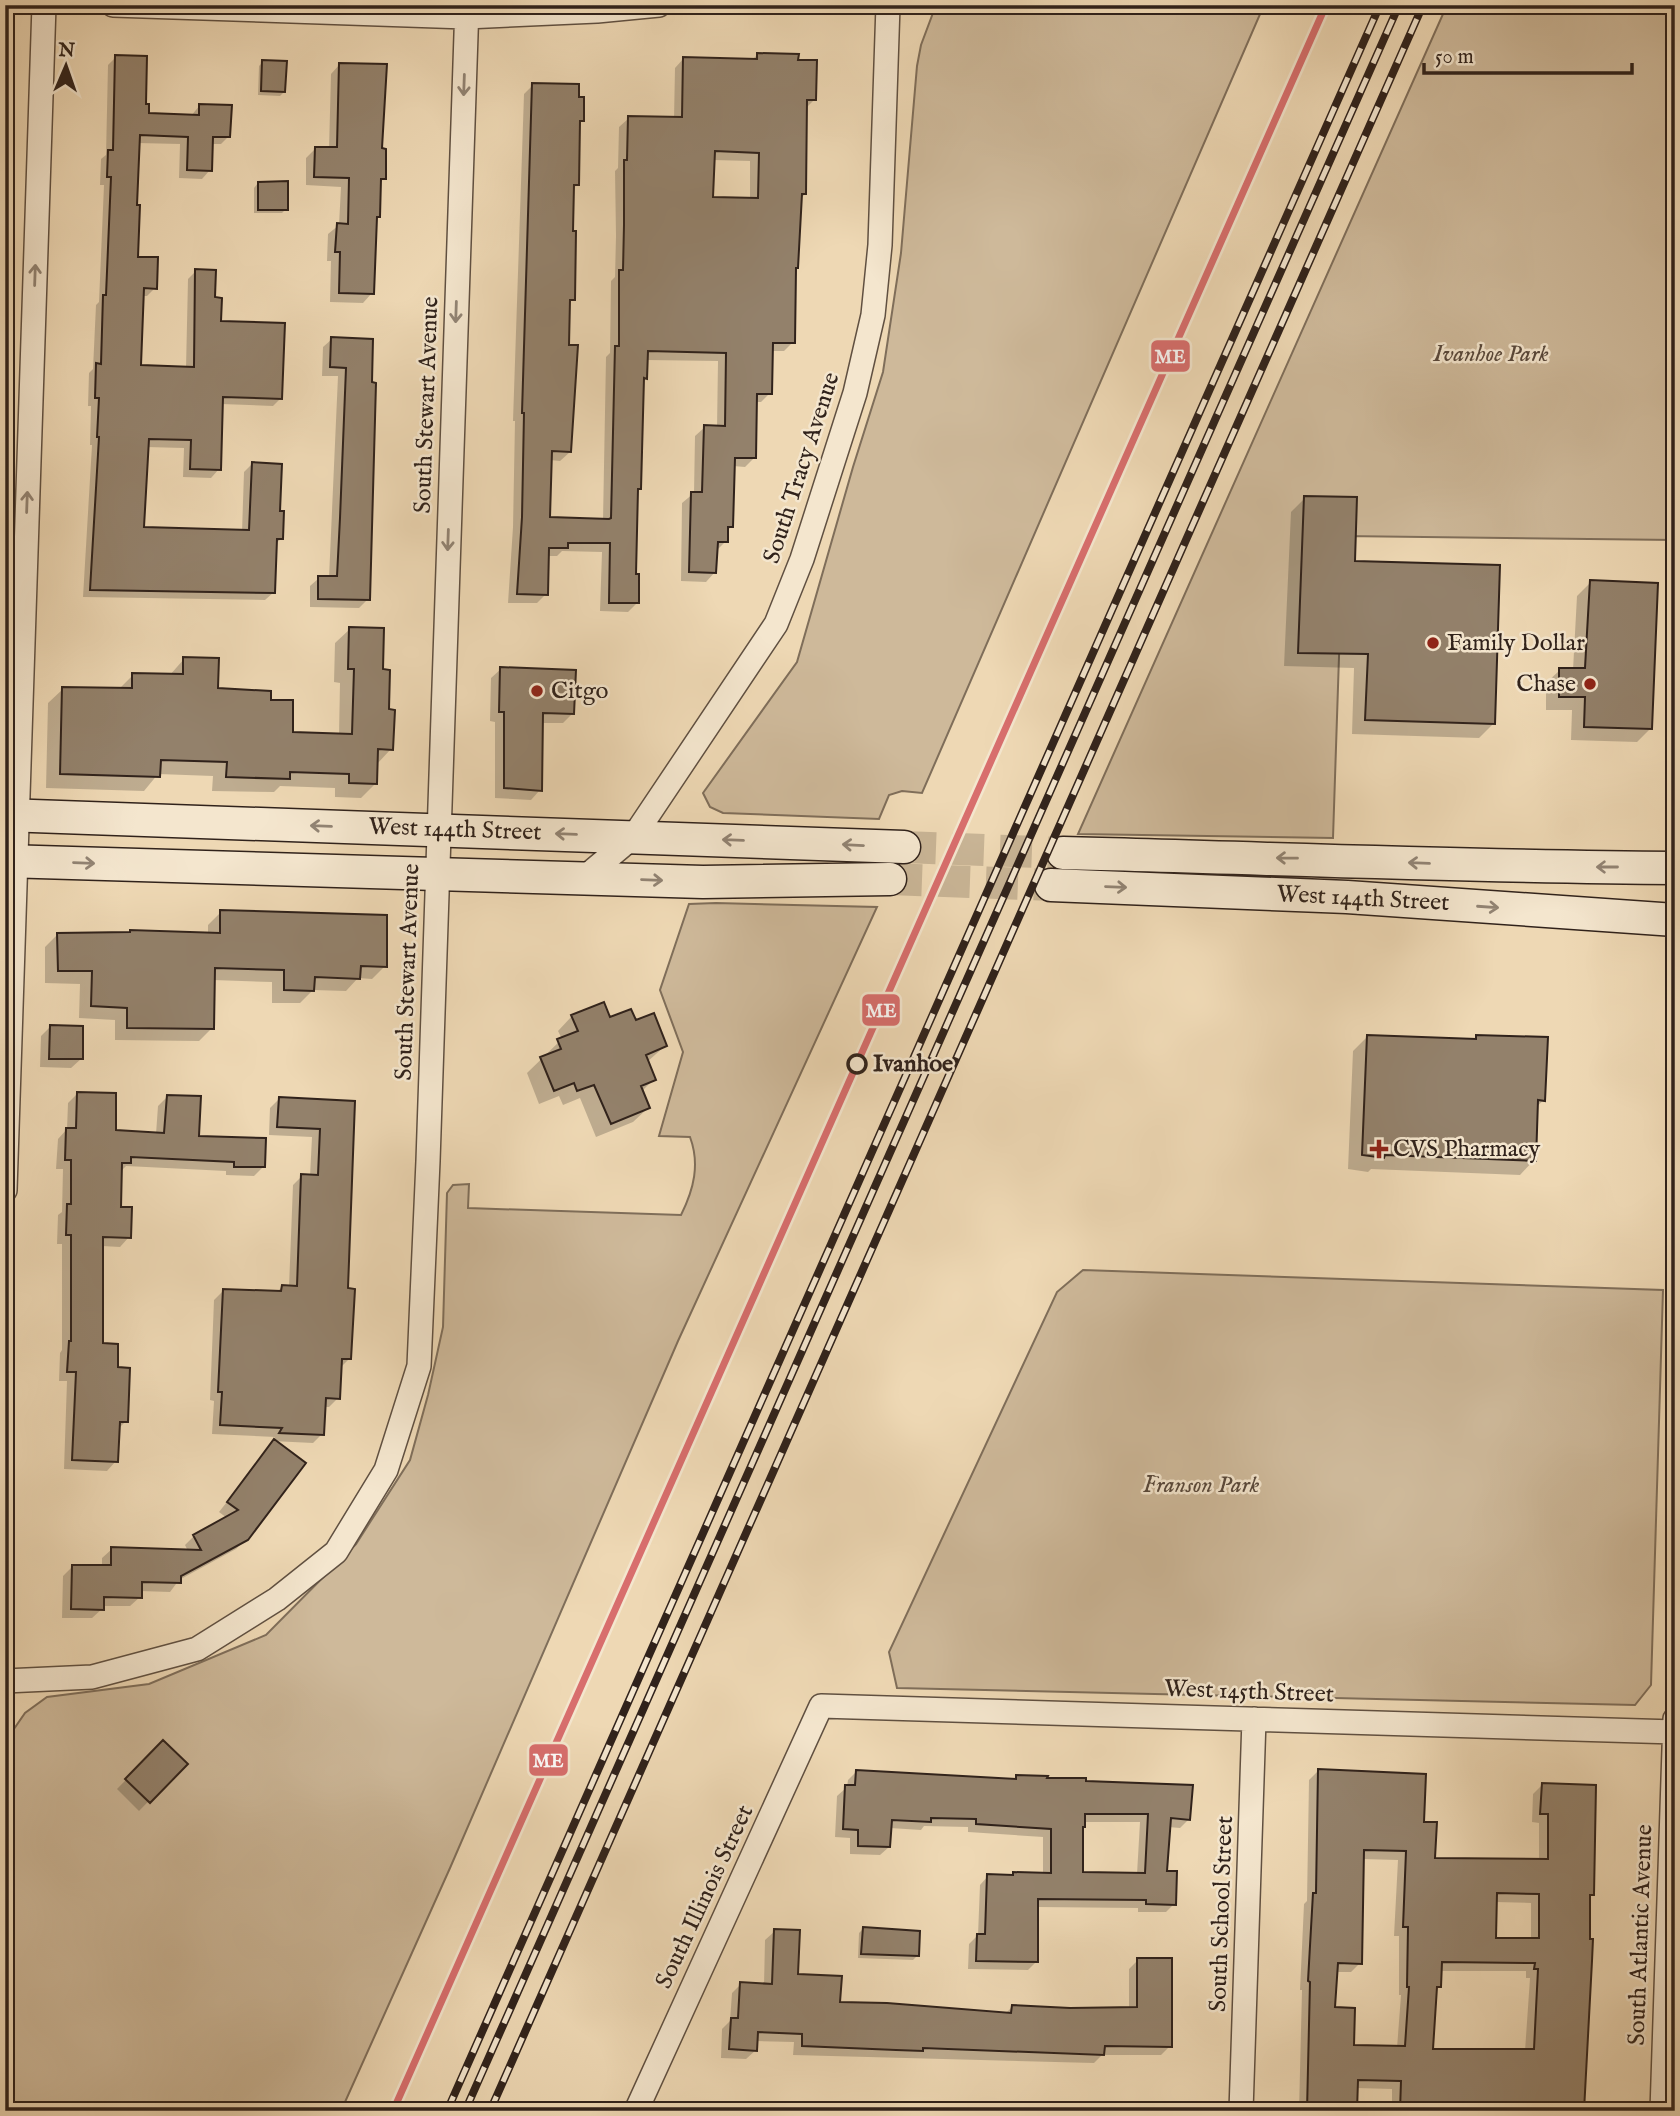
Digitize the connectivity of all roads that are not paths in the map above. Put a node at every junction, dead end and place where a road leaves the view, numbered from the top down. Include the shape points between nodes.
1 (44, 5) edge
2 (113, 5) edge
3 (659, 5) edge
4 (888, 5) edge
5 (466, 11) edge
6 (11, 815) edge
7 (438, 830) junction
8 (634, 836) junction
9 (904, 847) tunnel mouth
10 (1063, 853) tunnel mouth
11 (1356, 860) junction
12 (11, 861) edge
13 (1675, 868) edge
14 (436, 874) junction
15 (583, 878) junction
16 (890, 879) tunnel mouth
17 (1051, 885) tunnel mouth
18 (1347, 897) junction
19 (1675, 920) edge
20 (5, 1190) edge
21 (5, 1681) edge
22 (821, 1706) joint
23 (1254, 1719) junction
24 (1675, 1719) edge
25 (1674, 1732) edge
26 (636, 2111) edge
27 (1241, 2111) edge
28 (1662, 2111) edge

6 -> 1 street
2 - 5 street
3 - 5 street via 597,11
4 - 8 street, South Tracy Avenue via 880,246 873,315 855,393 802,559 776,624
5 -> 7 street, South Stewart Avenue
7 -> 6 street, West 144th Street
6 - 12 street
8 -> 7 street, West 144th Street
7 - 14 street, South Stewart Avenue
9 -> 8 street, West 144th Street
8 - 15 street, South Tracy Avenue
11 -> 10 street, West 144th Street
13 -> 11 street, West 144th Street
11 - 18 street
12 -> 14 street, West 144th Street
12 - 20 street
14 - 15 street, West 144th Street
14 - 21 street, South Stewart Avenue via 419,1366 386,1470 336,1552 277,1599 197,1649 92,1677
15 -> 16 street, West 144th Street via 703,882
17 -> 18 street, West 144th Street
18 -> 19 street, West 144th Street
22 - 23 street, West 145th Street
22 - 26 street, South Illinois Street
23 - 25 street, West 145th Street
23 - 27 street, South School Street
24 - 25 street, South Atlantic Avenue
25 - 28 street, South Atlantic Avenue

